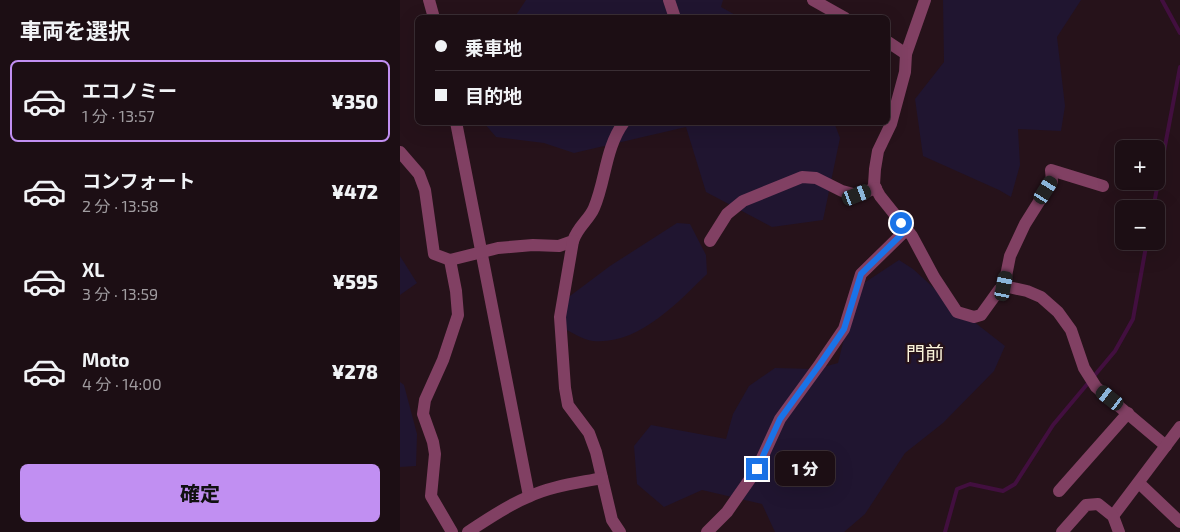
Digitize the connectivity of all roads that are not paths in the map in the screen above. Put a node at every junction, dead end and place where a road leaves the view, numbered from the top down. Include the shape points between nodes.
1 (429, 0) edge
2 (669, 0) edge
3 (813, 0) edge
4 (925, 0) edge
5 (433, 15) edge
6 (675, 15) edge
7 (840, 15) edge
8 (890, 43) edge
9 (906, 54) junction
10 (457, 125) edge
11 (622, 125) edge
12 (400, 152) edge
13 (1103, 186) dead end
14 (876, 188) junction
15 (906, 230) junction
16 (573, 241) junction
17 (710, 241) dead end
18 (483, 251) junction
19 (450, 260) junction
20 (1004, 286) junction
21 (1128, 413) junction
22 (1178, 434) edge
23 (1166, 446) junction
24 (602, 478) junction
25 (1139, 483) junction
26 (1059, 491) dead end
27 (529, 496) junction
28 (1113, 516) junction
29 (1180, 522) edge
30 (452, 532) edge
31 (468, 532) edge
32 (620, 532) edge
33 (707, 532) edge
34 (1062, 532) edge
35 (1119, 532) edge

1 - 5 street
2 - 6 street
3 - 7 street
4 - 9 street
8 - 9 street
9 - 14 street via 905,72 891,124 878,151
10 - 18 street
11 - 16 street via 607,159 594,209 576,230
12 - 19 street via 419,174 425,190 434,254
13 - 20 street via 1051,170 1052,181 1025,224 1010,256
14 - 15 street
14 - 17 street via 857,195 842,192 816,178 802,177 743,201 727,214
15 - 20 street via 957,312 974,317 981,315
15 - 33 street via 861,274 844,329 780,419 757,469 727,512
16 - 18 street via 558,246 533,245
16 - 24 street via 560,317 565,388 568,405 589,433
18 - 19 street
18 - 27 street
19 - 30 street via 458,316 425,400 423,414 435,454 431,496
20 - 21 street via 1041,297 1058,312 1071,330 1084,368 1096,387
21 - 23 street
21 - 26 street
22 - 23 street
23 - 25 street
24 - 27 street
24 - 32 street via 612,520
25 - 28 street
25 - 29 street
27 - 31 street
28 - 34 street via 1098,504 1086,505
28 - 35 street

